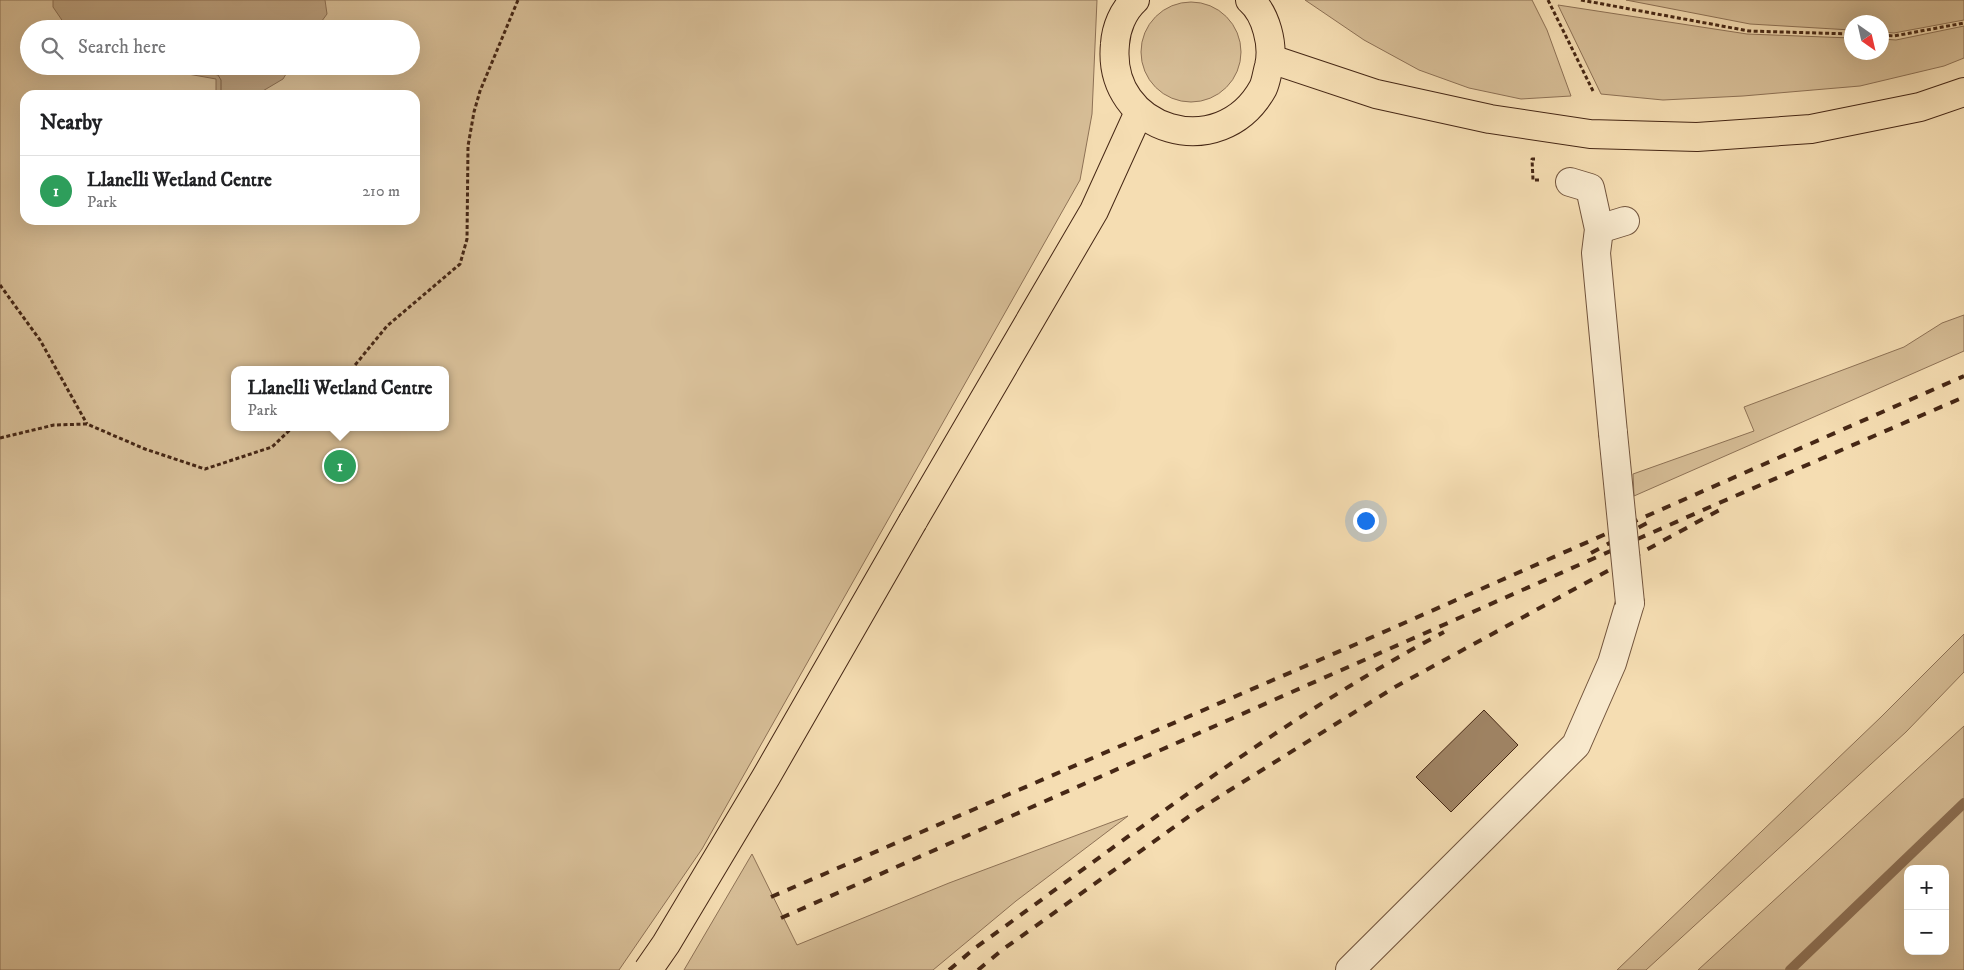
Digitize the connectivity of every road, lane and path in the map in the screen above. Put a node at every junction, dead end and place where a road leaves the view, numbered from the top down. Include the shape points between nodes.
1 (518, 0) edge
2 (1135, 0) edge
3 (1250, 0) edge
4 (1548, 0) edge
5 (1581, 0) edge
6 (1964, 23) edge
7 (1844, 34) edge
8 (1889, 36) edge
9 (1271, 59) junction
10 (1964, 92) edge
11 (1594, 93) dead end
12 (1139, 112) junction
13 (1570, 182) dead end
14 (1625, 221) dead end
15 (1599, 229) junction
16 (0, 285) edge
17 (354, 366) edge
18 (87, 424) junction
19 (289, 431) edge
20 (0, 438) edge
21 (648, 970) edge
22 (1350, 970) edge

1 - 17 path via 474,112 468,146 467,239 460,264 387,326
2 - 12 main road via 1128,6 1116,32 1113,61 1121,88
3 - 9 main road via 1268,30
4 - 11 path
5 - 7 path via 1749,31
6 - 8 path
9 - 10 main road via 1376,94 1490,119 1590,134 1697,137 1811,129 1920,107
9 - 12 main road via 1263,87 1246,111 1221,126 1192,132 1164,127
12 - 21 main road, bridge via 1094,211 766,777
13 - 15 street via 1590,188
14 - 15 street
15 - 22 street, bridge via 1596,253 1630,603 1612,663 1576,745
16 - 18 path via 40,340
18 - 19 path via 205,469 272,447
18 - 20 path via 54,425

